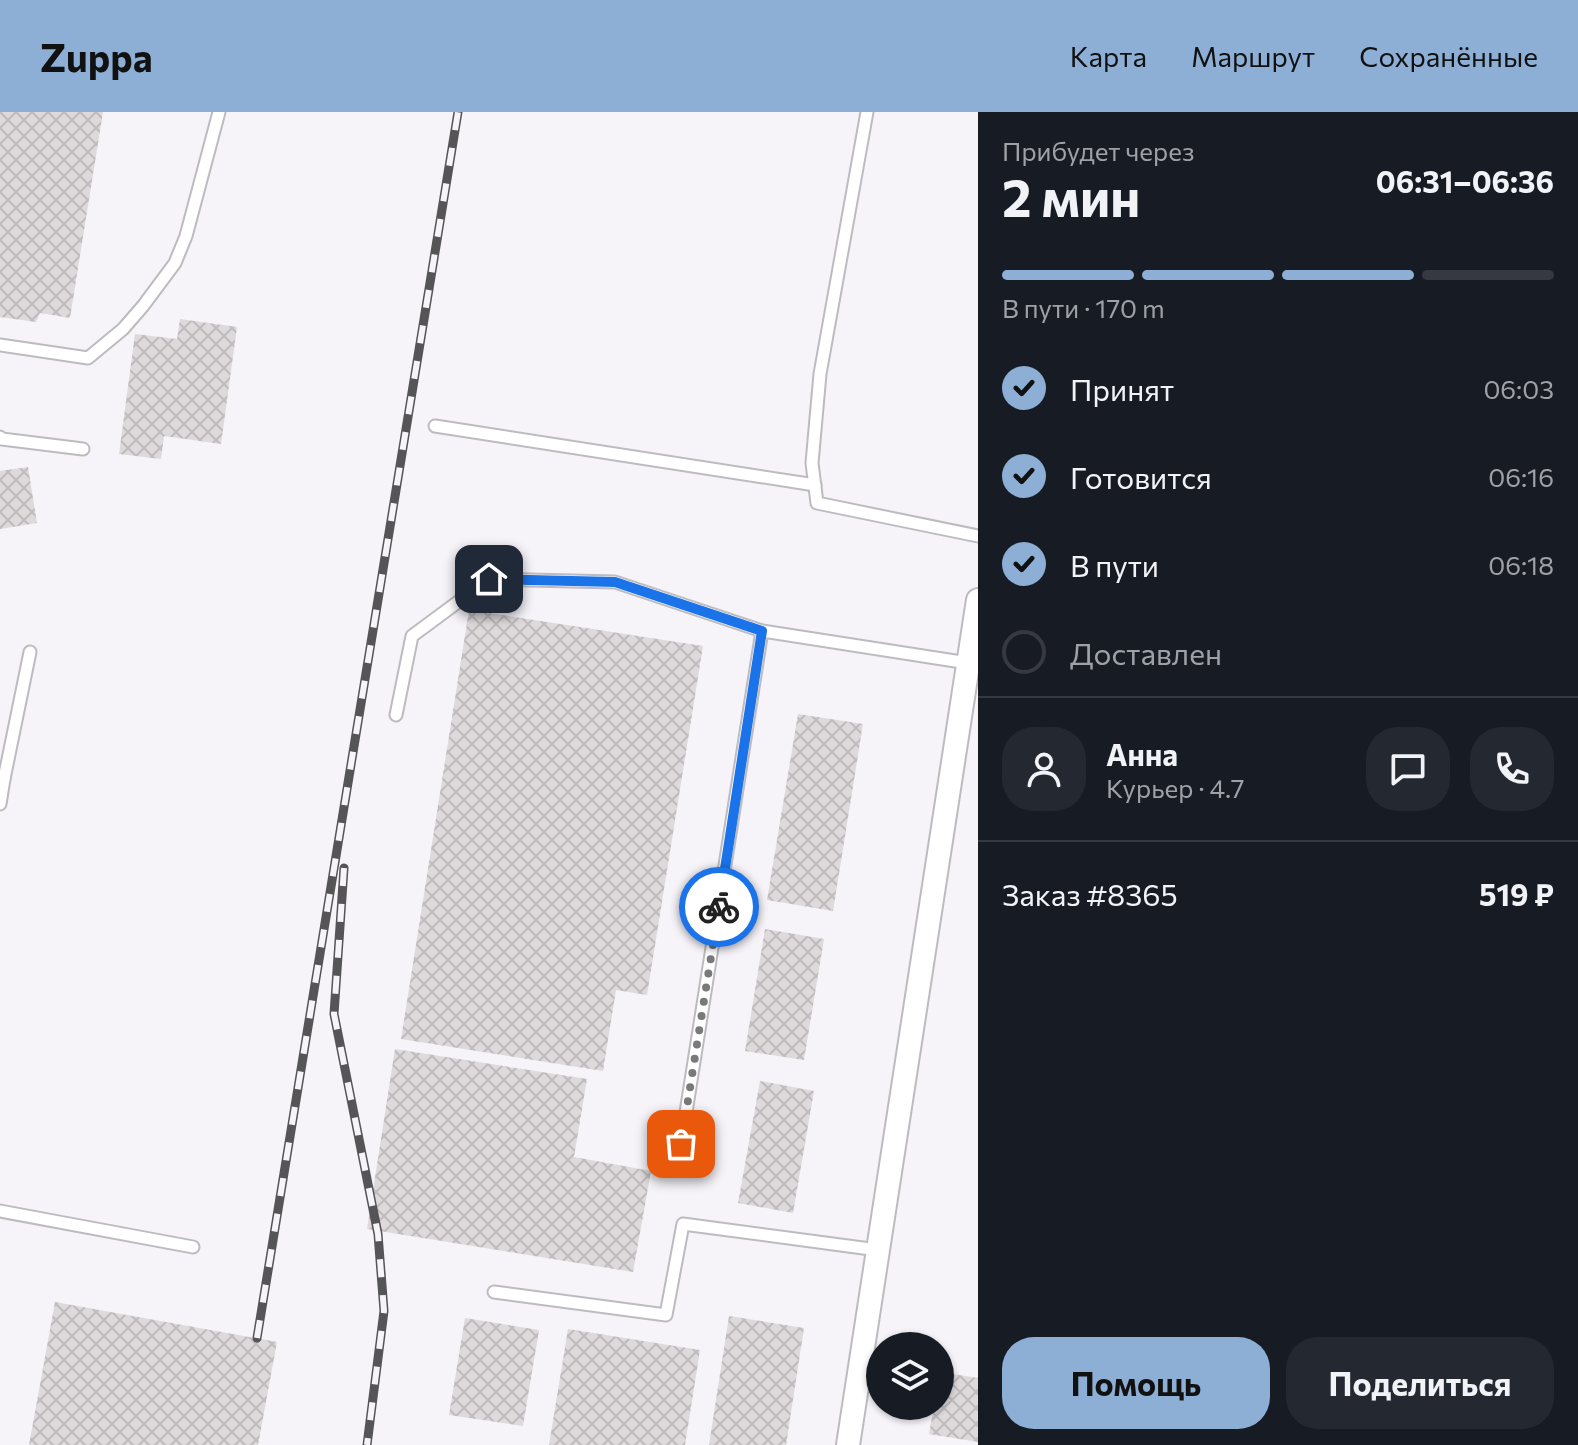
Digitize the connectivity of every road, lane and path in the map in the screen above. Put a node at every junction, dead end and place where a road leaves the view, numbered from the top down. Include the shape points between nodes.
1 (219, 112) edge
2 (867, 112) edge
3 (0, 345) edge
4 (435, 426) dead end
5 (0, 437) edge
6 (83, 449) dead end
7 (815, 485) junction
8 (978, 536) edge
9 (978, 600) edge
10 (762, 631) junction
11 (30, 652) dead end
12 (968, 663) junction
13 (396, 715) dead end
14 (2, 778) edge
15 (0, 804) edge
16 (681, 1144) dead end
17 (0, 1211) edge
18 (193, 1247) dead end
19 (878, 1250) junction
20 (494, 1292) dead end
21 (848, 1445) edge

1 - 3 lane via 175,263 123,329 88,358
2 - 7 lane via 820,374
4 - 7 lane
5 - 6 lane
7 - 8 lane via 817,503
9 - 12 street
10 - 12 lane
10 - 13 lane via 615,582 489,579 412,636
10 - 16 lane
11 - 14 lane
12 - 19 street
14 - 15 lane
17 - 18 lane
19 - 20 lane via 683,1224 666,1315
19 - 21 street

